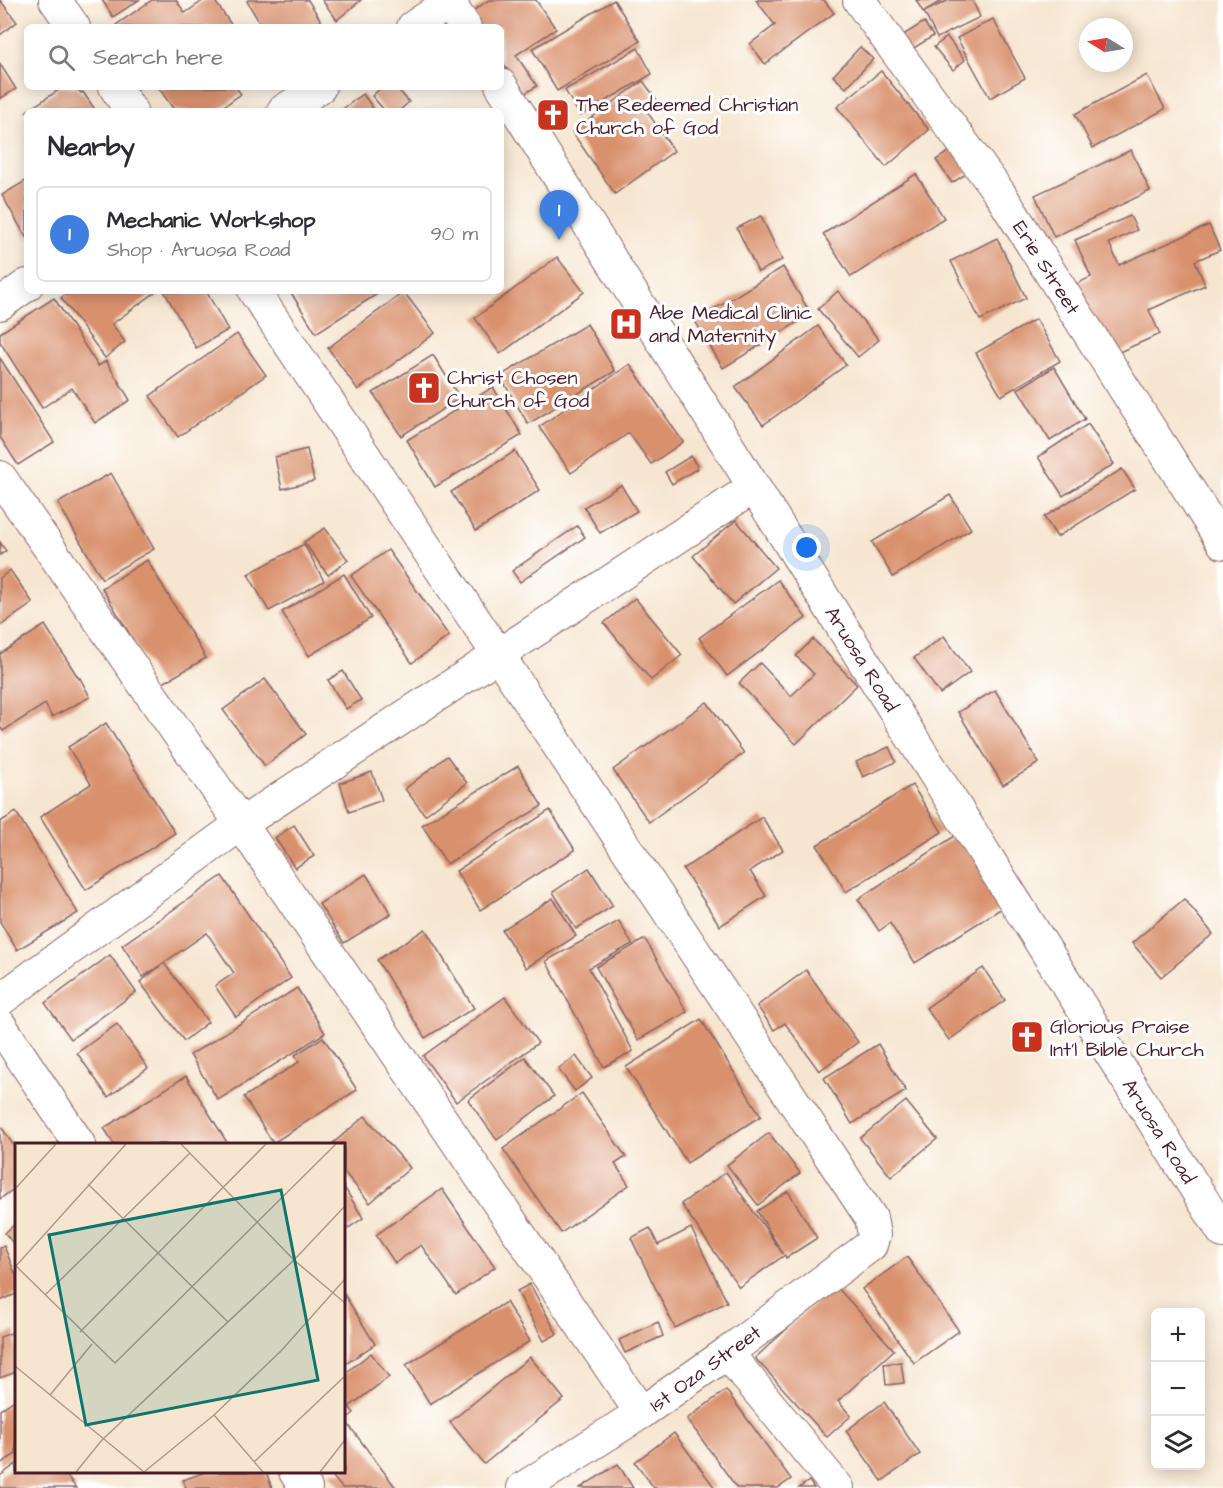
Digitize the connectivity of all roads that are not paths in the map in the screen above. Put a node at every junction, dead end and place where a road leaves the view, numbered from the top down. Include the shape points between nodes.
1 (55, 0) edge
2 (859, 0) edge
3 (454, 8) edge
4 (72, 24) edge
5 (419, 24) edge
6 (117, 90) edge
7 (315, 90) edge
8 (504, 90) edge
9 (129, 108) edge
10 (288, 108) edge
11 (24, 287) edge
12 (256, 294) edge
13 (0, 304) edge
14 (0, 477) edge
15 (754, 487) junction
16 (1223, 543) edge
17 (499, 656) junction
18 (241, 824) junction
19 (0, 1000) edge
20 (0, 1025) edge
21 (78, 1143) edge
22 (1223, 1232) edge
23 (727, 1353) junction
24 (641, 1413) junction
25 (296, 1473) edge
26 (306, 1488) edge
27 (523, 1488) edge
28 (838, 1488) edge

1 - 4 street
2 - 16 street, Erie Street via 1000,194
3 - 5 street
6 - 9 street
7 - 10 street
8 - 15 street, Aruosa Road
11 - 13 street
12 - 17 street
14 - 18 street
15 - 17 street
15 - 22 street, Aruosa Road
17 - 18 street
17 - 23 street, 1st Oza Street via 871,1218 871,1245
18 - 19 street
18 - 24 street
20 - 21 street
23 - 24 street, 1st Oza Street
23 - 28 street
24 - 27 street, 1st Oza Street
25 - 26 street

